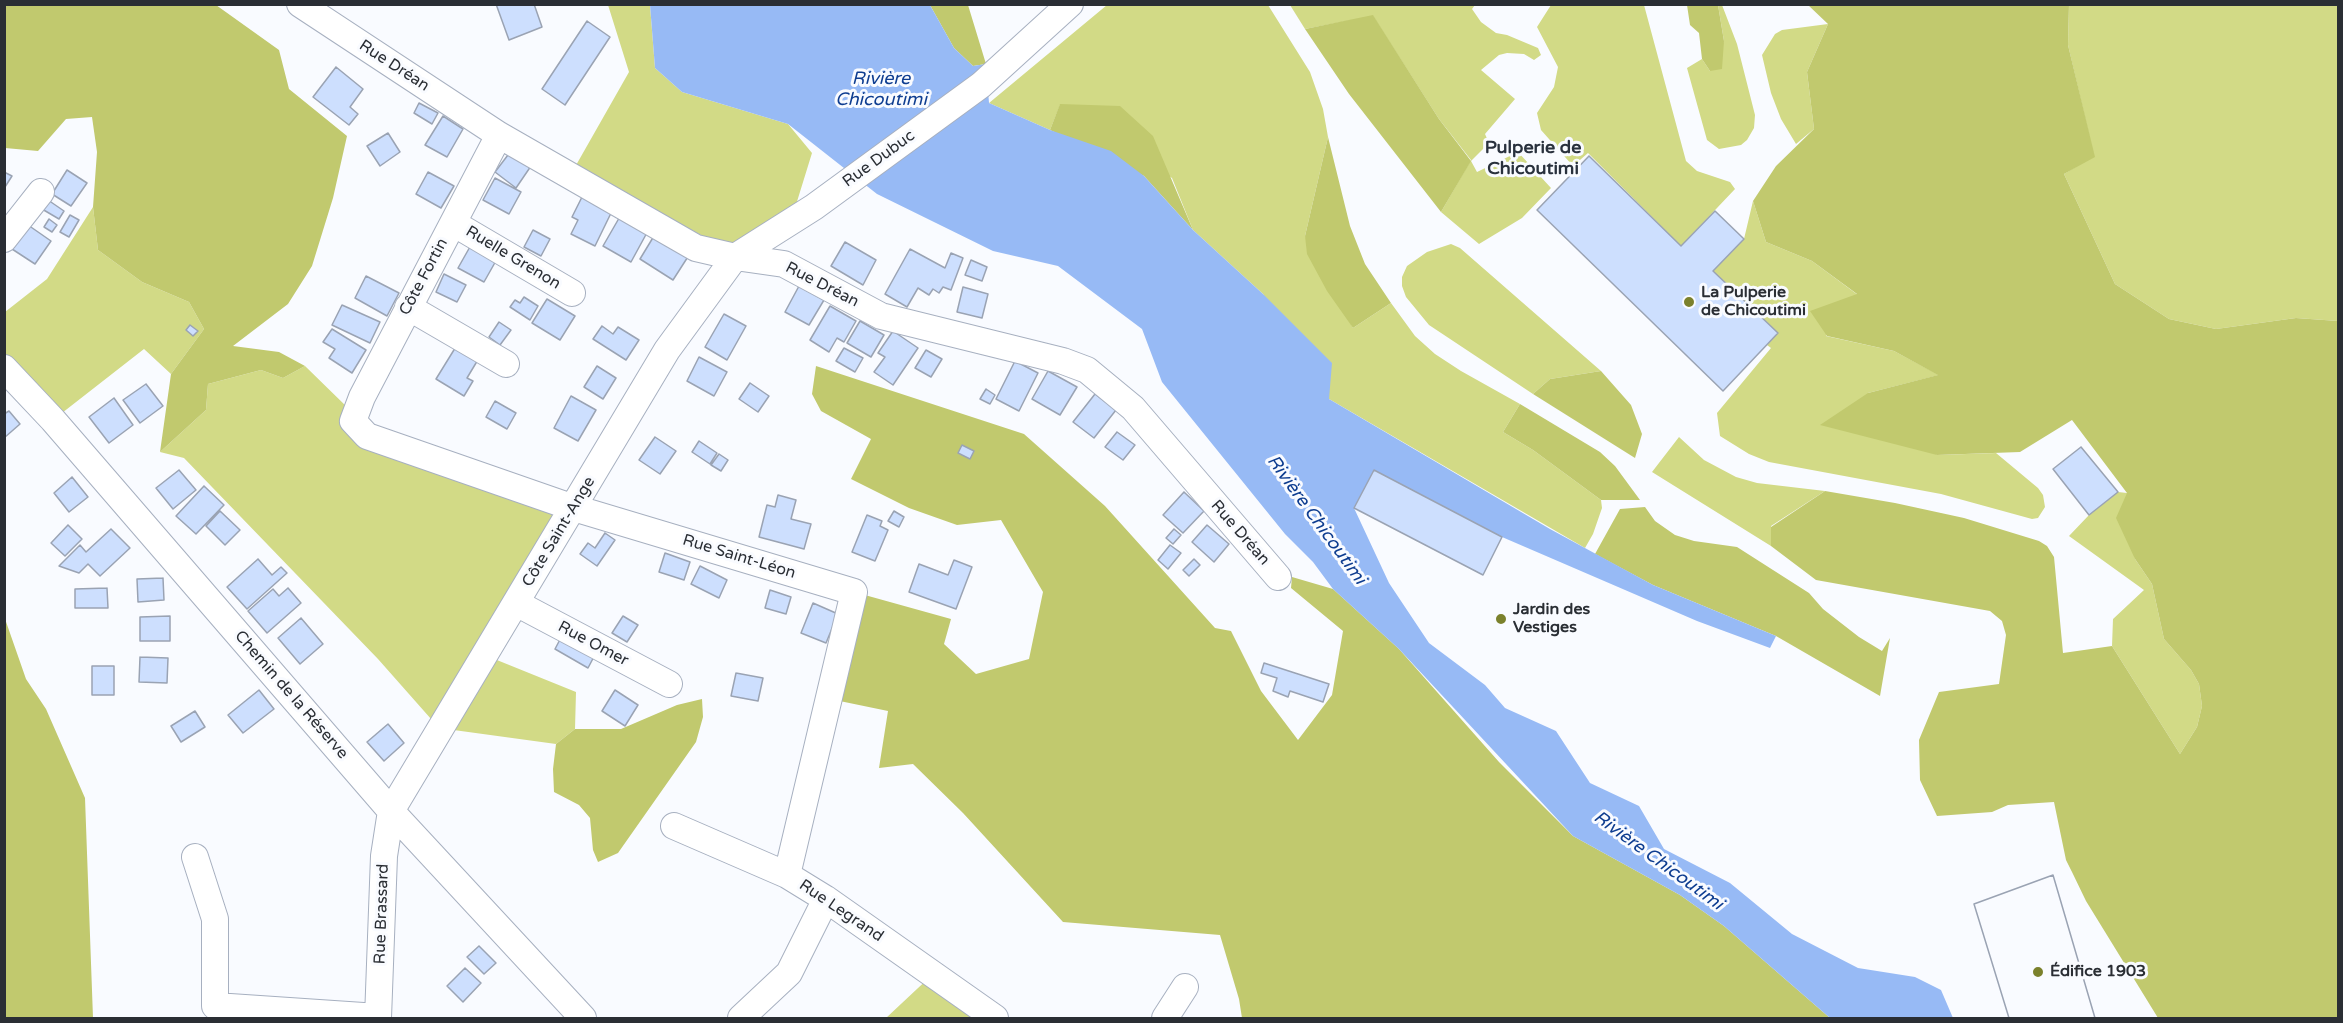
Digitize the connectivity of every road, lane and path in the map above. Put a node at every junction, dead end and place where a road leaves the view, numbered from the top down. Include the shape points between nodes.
1 (300, 4) edge
2 (1070, 4) edge
3 (499, 135) junction
4 (41, 192) dead end
5 (453, 223) junction
6 (4, 239) edge
7 (735, 257) junction
8 (572, 293) dead end
9 (408, 307) junction
10 (506, 364) dead end
11 (4, 368) edge
12 (353, 421) joint
13 (574, 508) junction
14 (1278, 577) dead end
15 (516, 603) junction
16 (669, 684) dead end
17 (391, 811) junction
18 (674, 826) dead end
19 (195, 856) dead end
20 (787, 875) junction
21 (826, 899) junction
22 (1185, 987) dead end
23 (378, 1018) edge
24 (583, 1018) edge
25 (741, 1018) edge
26 (995, 1018) edge
27 (1165, 1018) edge

1 - 3 street, Rue Dréan
2 - 7 street, Rue Dubuc via 981,85 814,207
3 - 5 street, Côte Fortin
3 - 7 street, Rue Dréan via 696,248
4 - 6 street
5 - 8 street, Ruelle Grenon
5 - 9 street, Côte Fortin
7 - 13 street, Côte Saint-Ange via 667,350
7 - 14 street, Rue Dréan via 784,264 881,316 1087,370 1133,408
9 - 10 street
9 - 12 street, Côte Fortin
11 - 17 street, Chemin de la Réserve
12 - 13 street, Rue Saint-Léon via 367,436
13 - 15 street, Côte Saint-Ange
13 - 20 street, Rue Saint-Léon via 854,592
15 - 16 street, Rue Omer
15 - 17 street, Côte Saint-Ange
17 - 23 street, Rue Brassard via 384,856
17 - 24 street, Chemin de la Réserve
18 - 20 street, Rue Legrand
19 - 23 street via 215,920 214,1006
20 - 21 street, Rue Legrand
21 - 25 street via 789,973
21 - 26 street, Rue Legrand
22 - 27 street

